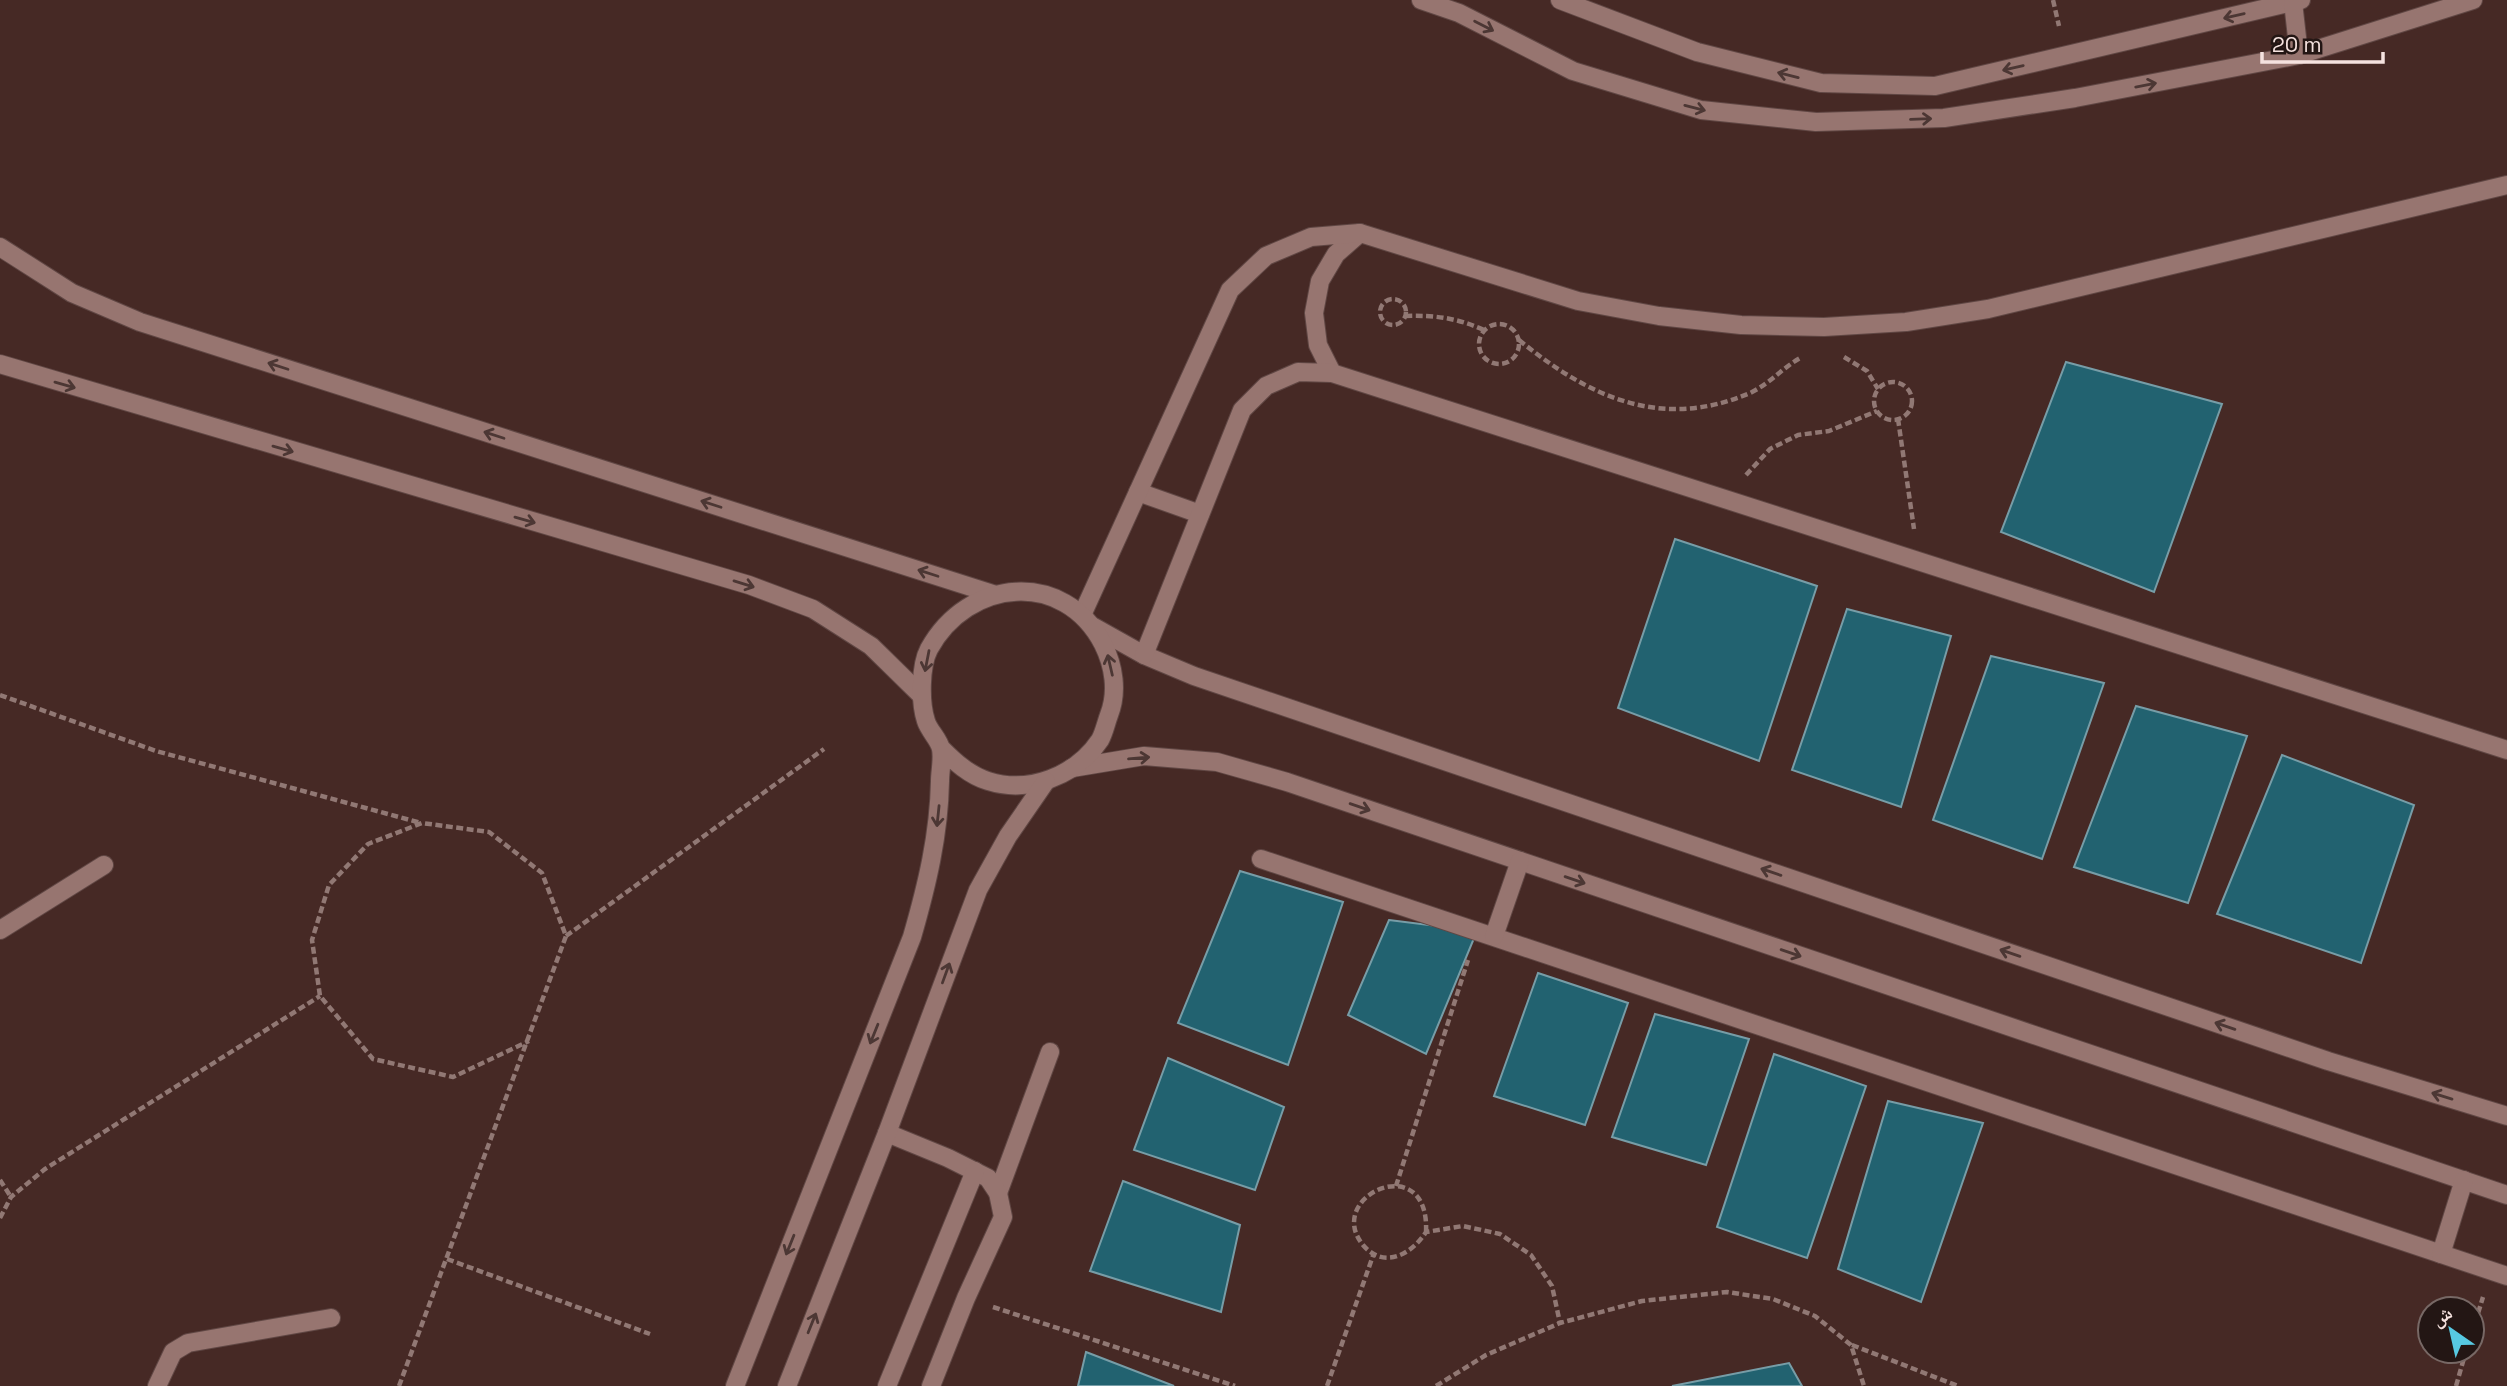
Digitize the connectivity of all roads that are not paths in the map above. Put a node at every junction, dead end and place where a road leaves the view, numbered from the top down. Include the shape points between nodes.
1 (1421, 0) edge
2 (1560, 0) edge
3 (2473, 0) edge
4 (2297, 1) edge
5 (2299, 55) junction
6 (2507, 185) edge
7 (1360, 233) junction
8 (0, 247) edge
9 (0, 364) edge
10 (1332, 373) junction
11 (1139, 492) junction
12 (1200, 514) junction
13 (993, 594) junction
14 (1088, 621) junction
15 (1144, 655) junction
16 (920, 694) junction
17 (941, 748) junction
18 (2507, 750) edge
19 (1072, 768) junction
20 (1046, 781) junction
21 (1261, 859) dead end
22 (1520, 861) junction
23 (104, 865) dead end
24 (0, 930) edge
25 (1485, 934) junction
26 (1050, 1052) dead end
27 (2507, 1116) edge
28 (887, 1133) junction
29 (975, 1171) junction
30 (2464, 1180) junction
31 (998, 1194) junction
32 (2507, 1195) edge
33 (2441, 1254) junction
34 (2507, 1276) edge
35 (331, 1318) dead end
36 (157, 1386) edge
37 (735, 1386) edge
38 (787, 1386) edge
39 (887, 1386) edge
40 (931, 1386) edge

1 -> 5 street via 1459,13 1573,71 1701,110 1816,122 1944,118
4 -> 2 street via 1935,86 1821,83 1697,52
3 - 5 street
4 - 5 street
6 - 7 street via 1988,309 1906,322 1824,327 1741,325 1578,301
7 - 10 street via 1336,254 1320,282 1314,313 1318,345
7 - 11 street via 1311,237 1266,256 1230,290
13 -> 8 street via 140,322 72,293
9 -> 16 street via 749,585 814,609 871,646
10 - 12 street via 1298,372 1266,386 1242,410
10 - 18 street
11 - 12 street
11 - 14 street
12 - 15 street
13 - 14 street via 1025,591 1055,598
13 -> 16 street via 954,615 928,650
14 - 15 street
19 -> 14 street via 1100,740 1114,702 1112,662
27 -> 15 street via 2301,1052 1194,676
16 - 17 street via 926,723
17 - 20 street via 962,768 988,781 1017,785
17 -> 37 street via 939,815 912,937
19 - 20 street
19 -> 22 street via 1144,756 1217,762
28 -> 20 street via 978,890
21 - 25 street
22 - 25 street
22 -> 30 street
23 - 24 street
25 - 33 street
26 - 31 street
28 - 29 street
38 -> 28 street
29 - 31 street via 988,1178
29 - 39 street
30 - 32 street
30 - 33 street
31 - 40 street via 1003,1217
33 - 34 street
35 - 36 street via 188,1343 173,1352

